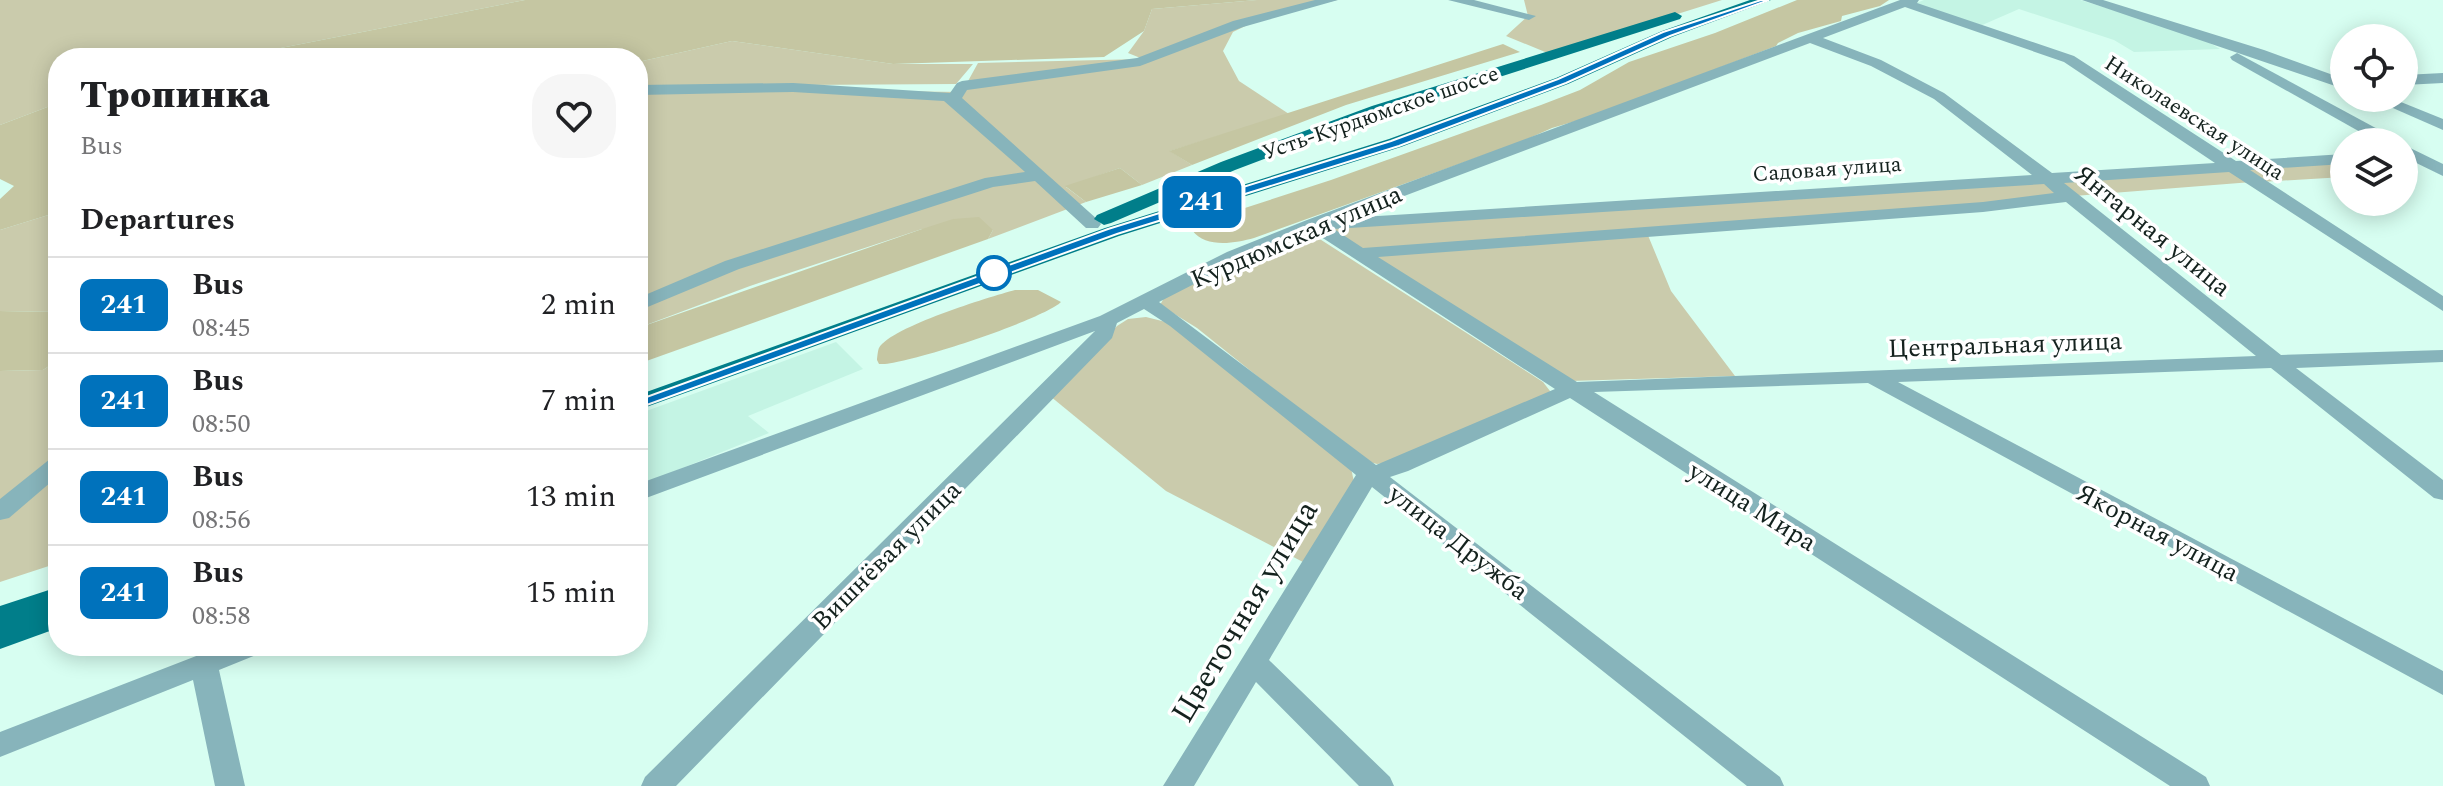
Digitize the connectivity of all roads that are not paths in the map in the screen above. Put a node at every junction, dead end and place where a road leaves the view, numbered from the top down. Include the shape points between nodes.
1 (1331, 0) edge
2 (1455, 0) edge
3 (1723, 0) edge
4 (1764, 0) edge
5 (2089, 0) edge
6 (1909, 1) edge
7 (1529, 16) dead end
8 (2197, 33) junction
9 (1812, 39) junction
10 (2330, 73) edge
11 (2443, 78) edge
12 (2330, 79) edge
13 (2418, 79) edge
14 (1442, 88) junction
15 (648, 90) edge
16 (954, 99) junction
17 (1378, 110) junction
18 (1480, 112) junction
19 (2412, 112) edge
20 (2443, 125) edge
21 (2365, 128) edge
22 (1424, 132) junction
23 (2442, 149) edge
24 (2418, 152) edge
25 (2418, 158) edge
26 (2330, 160) edge
27 (2229, 166) junction
28 (2443, 171) edge
29 (1035, 176) junction
30 (2047, 178) junction
31 (2069, 196) junction
32 (1092, 224) junction
33 (1313, 224) junction
34 (1359, 256) junction
35 (648, 301) edge
36 (1146, 302) junction
37 (2443, 305) edge
38 (1107, 320) junction
39 (2443, 356) edge
40 (2273, 360) junction
41 (1874, 377) junction
42 (648, 384) edge
43 (1570, 390) junction
44 (648, 399) edge
45 (48, 472) edge
46 (1372, 474) junction
47 (648, 489) edge
48 (2443, 492) edge
49 (0, 512) edge
50 (48, 600) edge
51 (0, 617) edge
52 (48, 621) edge
53 (0, 638) edge
54 (226, 656) edge
55 (1253, 662) junction
56 (204, 665) junction
57 (2443, 684) edge
58 (0, 745) edge
59 (230, 786) edge
60 (656, 786) edge
61 (1178, 786) edge
62 (1379, 786) edge
63 (1769, 786) edge
64 (2195, 786) edge

1 - 16 street via 1238,24 1140,62 962,86
2 - 7 street
3 - 14 main road, Усть-Курдюмское шоссе
4 - 18 main road, Усть-Курдюмское шоссе
5 - 8 street
6 - 9 street, Курдюмская улица
6 - 27 street, Николаевская улица via 2069,59
8 - 10 street via 2219,30
8 - 12 street
8 - 21 street
9 - 30 street, Янтарная улица via 1876,63 1939,96
9 - 33 street, Курдюмская улица
11 - 13 street
14 - 17 main road, Усть-Курдюмское шоссе
14 - 18 main road via 1431,97 1435,108
15 - 16 street via 858,89
16 - 29 street
17 - 22 main road via 1411,106 1433,112 1435,119
17 - 32 main road, Усть-Курдюмское шоссе
18 - 22 main road, Усть-Курдюмское шоссе
19 - 20 street
22 - 44 main road, Усть-Курдюмское шоссе via 1112,232
23 - 24 street
25 - 28 street
26 - 27 street, Садовая улица
27 - 30 street, Садовая улица
27 - 37 street, Николаевская улица
29 - 32 street
29 - 35 street via 991,182 732,265
30 - 31 street, Янтарная улица
30 - 33 street, Садовая улица
31 - 34 street, Садовая улица
31 - 40 street, Янтарная улица
32 - 42 main road, Усть-Курдюмское шоссе
33 - 34 street, улица Мира
33 - 36 street, Курдюмская улица via 1234,256
34 - 43 street, улица Мира
36 - 38 street, Курдюмская улица
36 - 46 street, улица Дружба
38 - 47 street, Курдюмская улица
38 - 60 street, Вишнёвая улица via 1105,334
39 - 40 street, Центральная улица
40 - 41 street, Центральная улица
40 - 48 street, Янтарная улица
41 - 43 street, Центральная улица
41 - 57 street, Якорная улица
43 - 46 street, Центральная улица
43 - 64 street, улица Мира
45 - 49 street
46 - 55 street, Цветочная улица
46 - 63 street, улица Дружба
50 - 51 main road
52 - 53 main road
54 - 56 street
55 - 61 street, Цветочная улица
55 - 62 street
56 - 58 street
56 - 59 street

